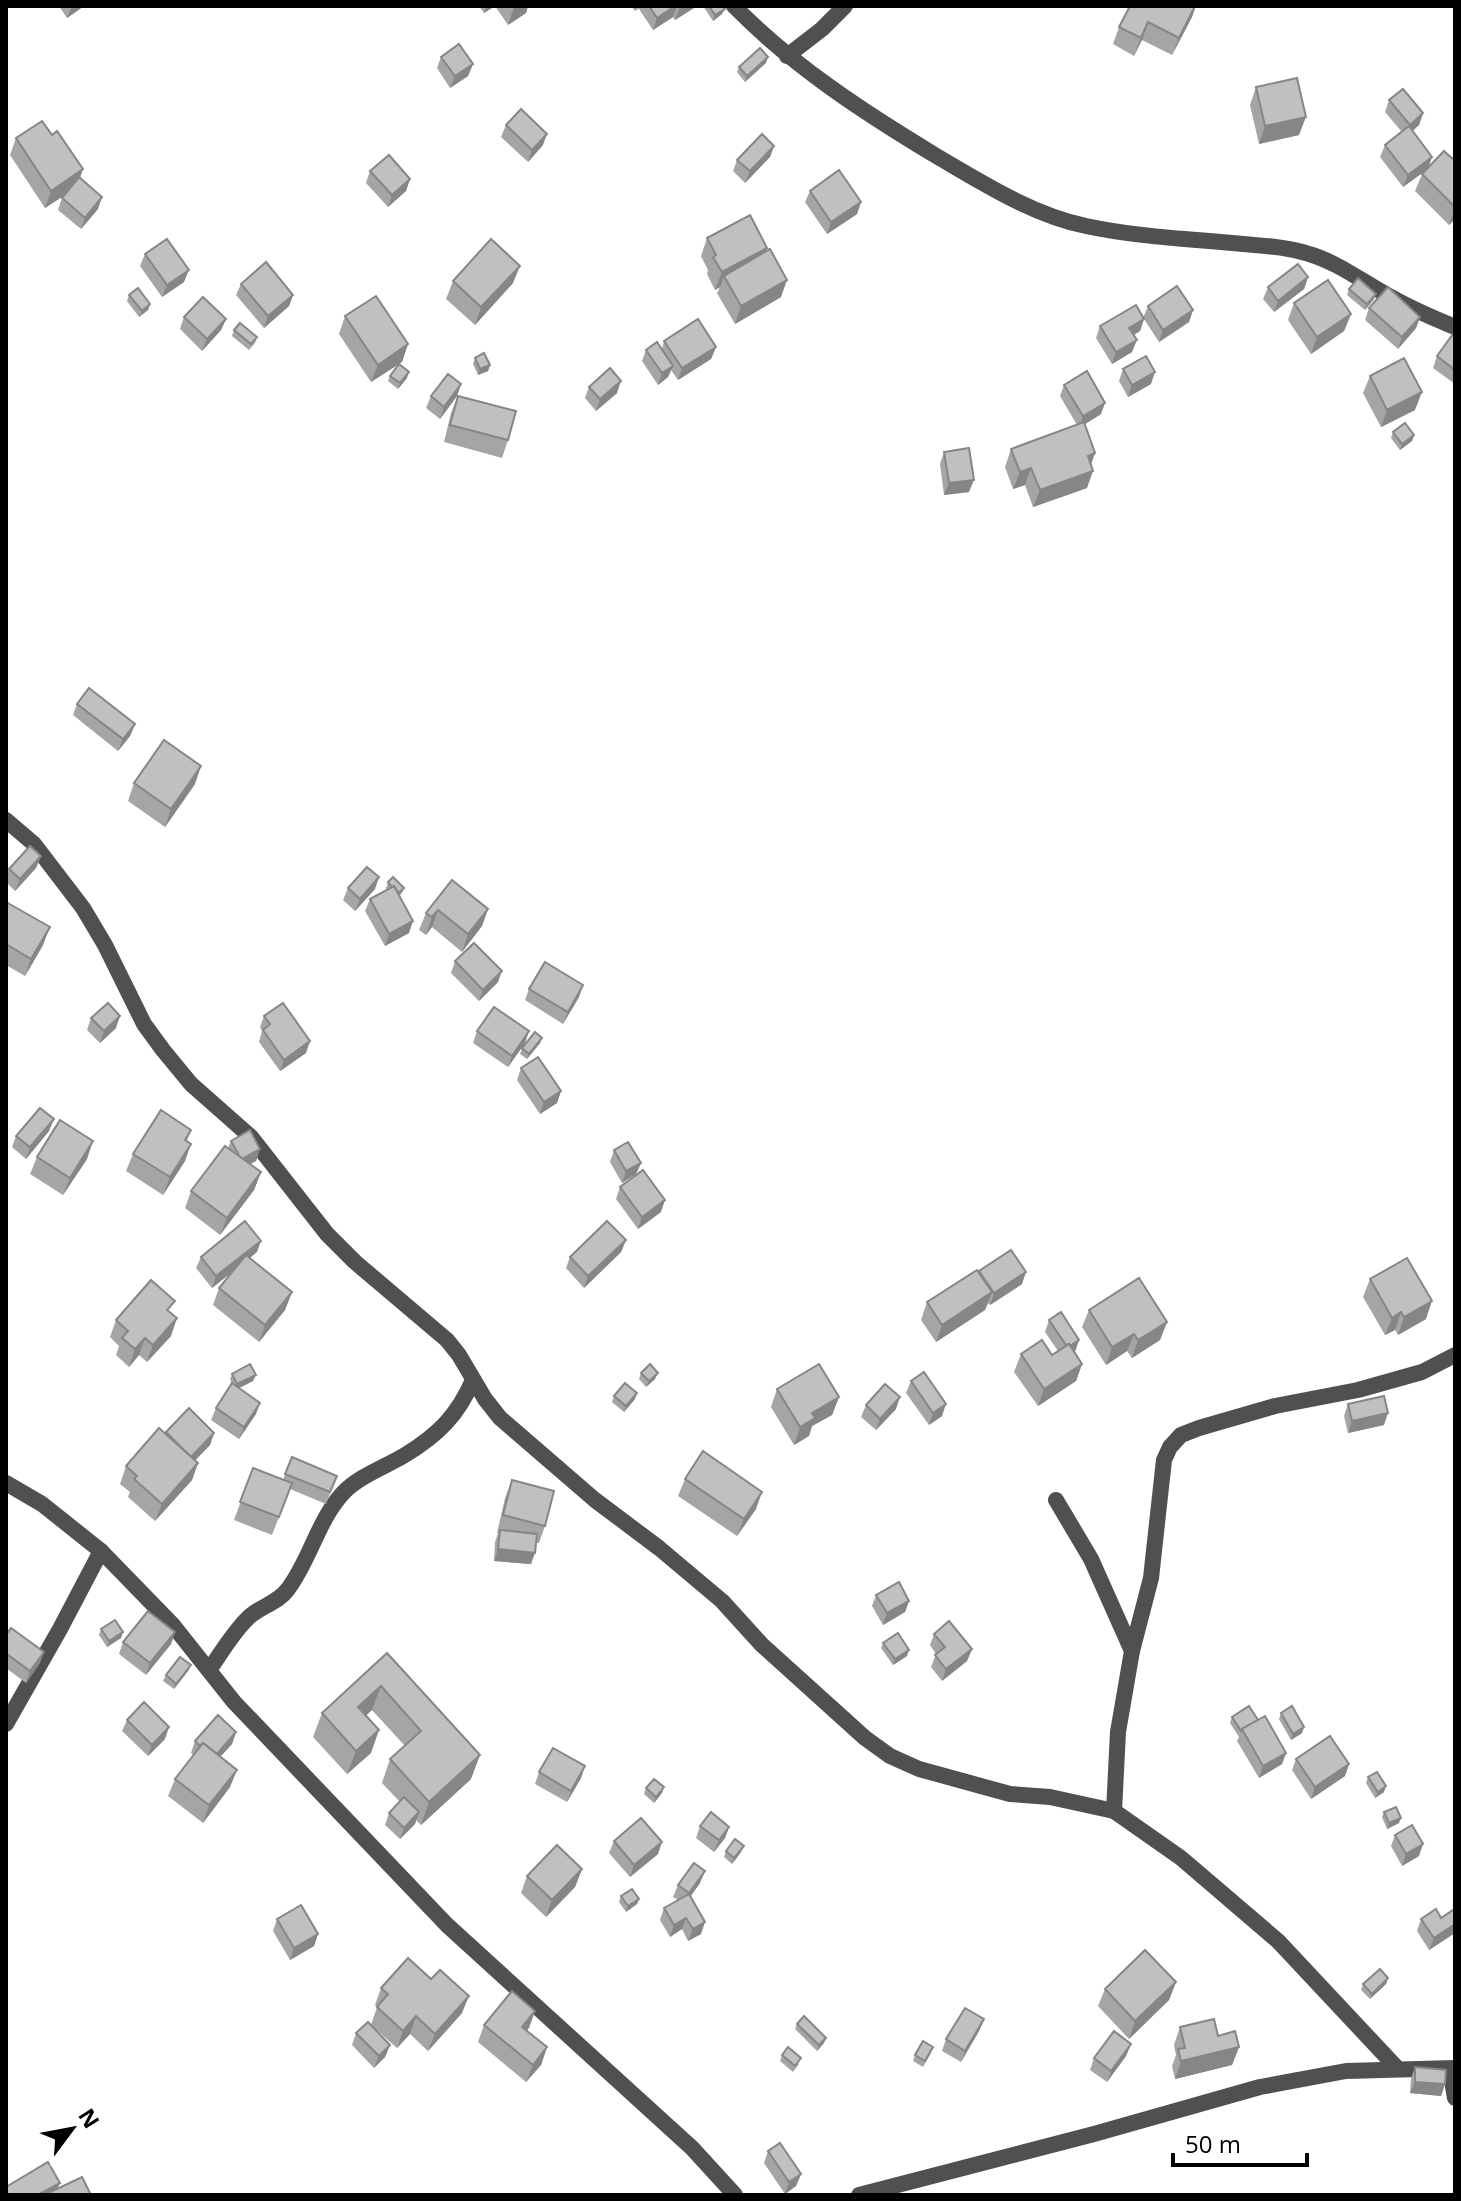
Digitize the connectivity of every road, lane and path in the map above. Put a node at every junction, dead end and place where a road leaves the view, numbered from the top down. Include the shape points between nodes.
1 (734, 6) edge
2 (845, 6) edge
3 (787, 56) junction
4 (1455, 327) edge
5 (6, 820) edge
6 (1455, 1355) edge
7 (473, 1380) junction
8 (6, 1483) edge
9 (1056, 1500) dead end
10 (101, 1551) junction
11 (1132, 1651) junction
12 (209, 1670) junction
13 (6, 1724) edge
14 (1114, 1811) junction
15 (1397, 2068) junction
16 (1454, 2068) edge
17 (1455, 2098) edge
18 (735, 2195) edge
19 (859, 2195) edge

1 - 3 street
2 - 3 street
3 - 4 street via 898,132 1037,211 1086,226 1283,247 1313,255
5 - 7 street via 34,844 83,908 144,1024 191,1084 251,1137 327,1234 447,1340
6 - 11 street via 1422,1372 1275,1406 1181,1435 1164,1460 1151,1578
7 - 12 street via 463,1402 429,1439 344,1492 287,1591 242,1625
7 - 14 street via 500,1418 722,1601 762,1645 890,1756 1010,1794
8 - 10 street
9 - 11 street via 1091,1559
10 - 12 street
10 - 13 street
11 - 14 street via 1118,1732
12 - 18 street via 447,1925 692,2148
14 - 15 street via 1181,1858 1278,1941
15 - 16 street
15 - 19 street via 1346,2071 1260,2087
16 - 17 street

